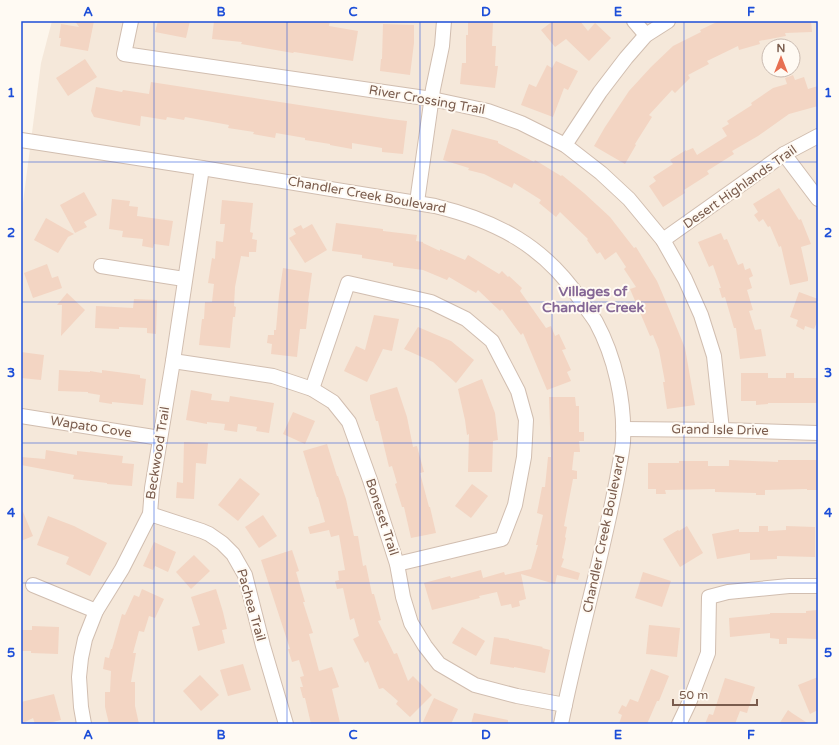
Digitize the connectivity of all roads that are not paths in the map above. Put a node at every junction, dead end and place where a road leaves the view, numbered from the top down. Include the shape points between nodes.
1 (131, 21) edge
2 (444, 21) edge
3 (634, 21) edge
4 (668, 21) edge
5 (646, 35) junction
6 (432, 99) junction
7 (818, 136) edge
8 (21, 140) edge
9 (565, 145) junction
10 (784, 154) junction
11 (202, 168) junction
12 (818, 199) edge
13 (417, 202) junction
14 (663, 240) junction
15 (101, 266) dead end
16 (184, 279) junction
17 (172, 361) junction
18 (312, 389) junction
19 (21, 416) edge
20 (623, 429) junction
21 (722, 430) junction
22 (818, 433) edge
23 (160, 438) junction
24 (150, 514) junction
25 (396, 564) junction
26 (33, 585) dead end
27 (818, 586) edge
28 (96, 612) junction
29 (565, 705) junction
30 (84, 724) edge
31 (286, 724) edge
32 (561, 724) edge
33 (679, 724) edge

1 - 6 street, River Crossing Trail via 124,54
2 - 6 street
3 - 5 street
4 - 5 street
5 - 9 street via 600,92
6 - 9 street, River Crossing Trail via 488,111 521,123
6 - 13 street
7 - 10 street, Desert Highlands Trail
8 - 11 street, Chandler Creek Boulevard
9 - 14 street, River Crossing Trail via 629,199
10 - 12 street
10 - 14 street, Desert Highlands Trail
11 - 13 street, Chandler Creek Boulevard
11 - 16 street, Beckwood Trail
13 - 20 street, Chandler Creek Boulevard via 454,210 507,232 529,246 561,274 596,322 610,355 620,394
14 - 21 street, River Crossing Trail via 701,315 714,356
15 - 16 street
16 - 17 street, Beckwood Trail
17 - 18 street, Boneset Trail via 273,376
17 - 23 street, Beckwood Trail
18 - 25 street, Boneset Trail via 333,402 350,422
18 - 25 street via 348,284 431,302 466,319 492,341 518,391 526,420 524,457 515,504 502,539
19 - 23 street, Wapato Cove
20 - 21 street, Grand Isle Drive
20 - 29 street, Chandler Creek Boulevard via 614,495
21 - 22 street, Grand Isle Drive
23 - 24 street, Beckwood Trail
24 - 28 street, Beckwood Trail via 122,569
24 - 31 street, Pachea Trail via 209,534 238,560 245,575
25 - 29 street, Boneset Trail via 411,623 439,664 475,685
26 - 28 street
27 - 33 street via 728,592 709,597 708,653
28 - 30 street, Beckwood Trail via 85,639 81,658 79,687
29 - 32 street, Chandler Creek Boulevard

